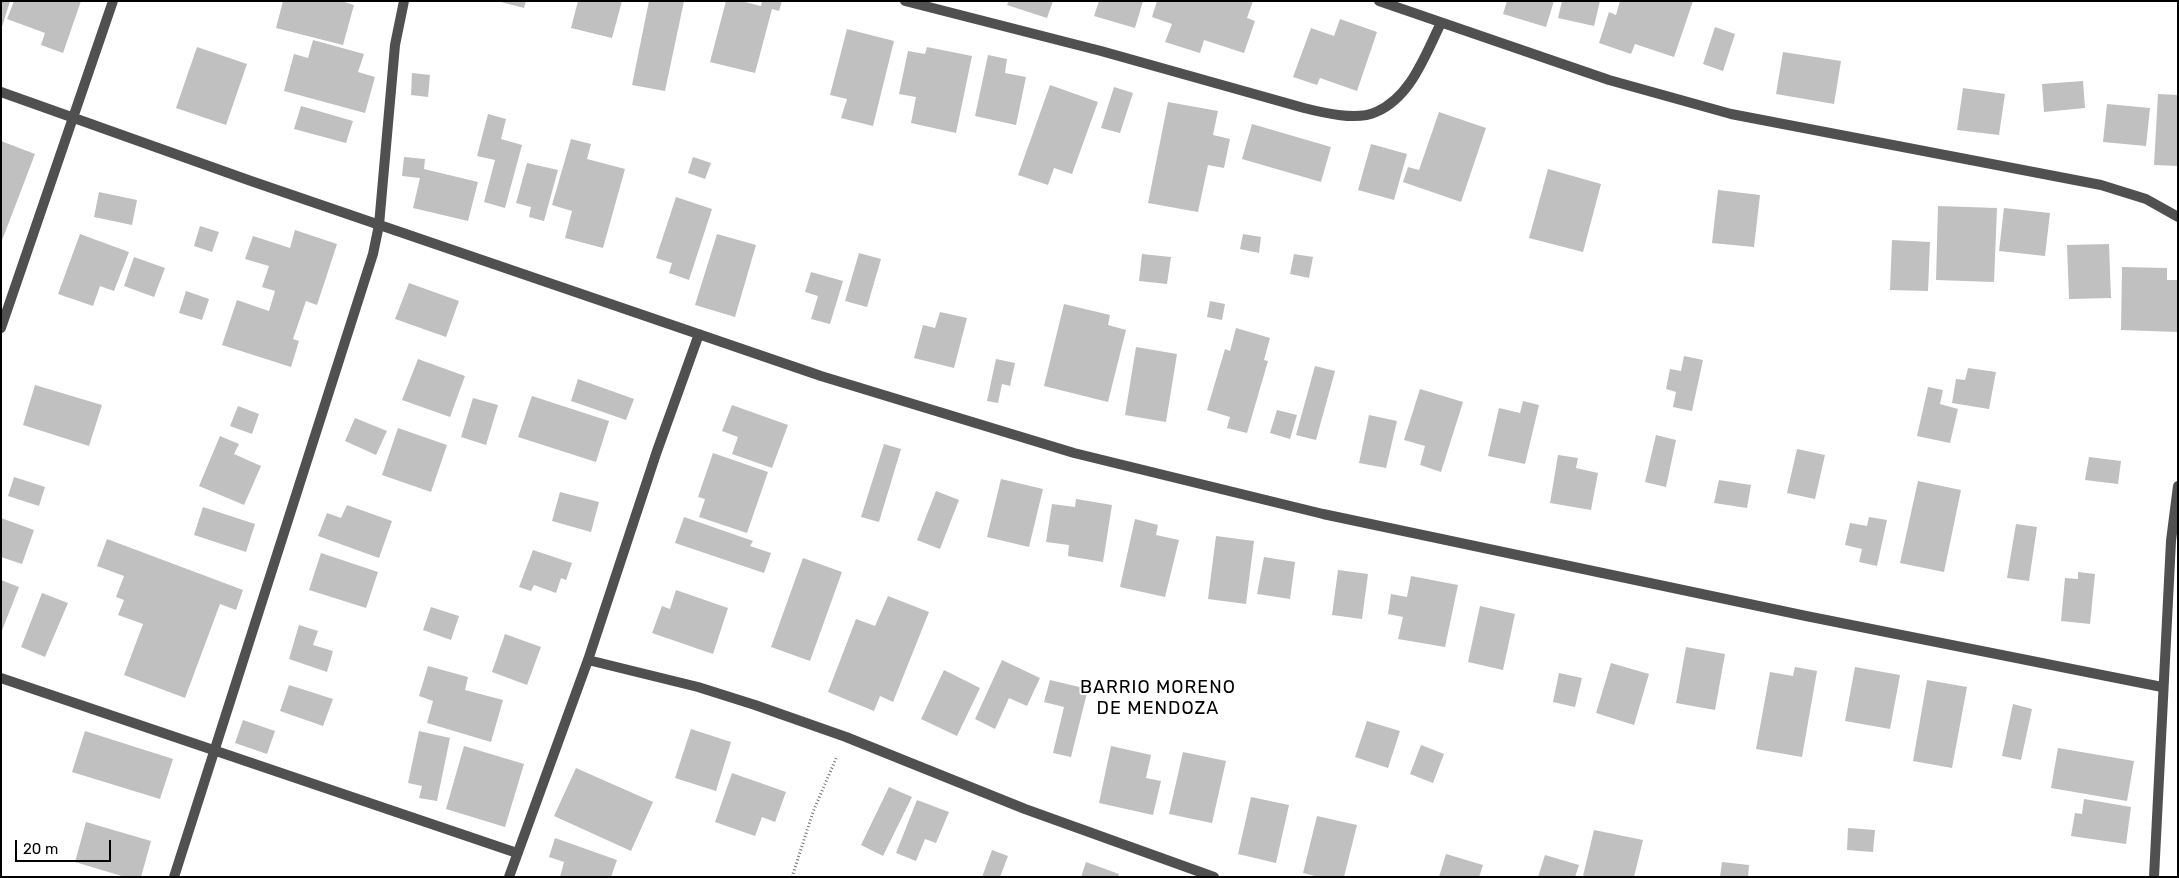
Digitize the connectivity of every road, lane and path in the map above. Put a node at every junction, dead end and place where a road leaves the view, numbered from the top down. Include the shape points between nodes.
1 (113, 1) edge
2 (404, 1) edge
3 (904, 1) edge
4 (1379, 1) edge
5 (1441, 23) junction
6 (1, 92) edge
7 (74, 118) junction
8 (2178, 217) edge
9 (379, 225) junction
10 (1, 328) edge
11 (699, 334) junction
12 (2178, 486) edge
13 (588, 660) junction
14 (1, 678) edge
15 (2162, 688) junction
16 (846, 737) junction
17 (214, 750) junction
18 (517, 853) junction
19 (174, 877) edge
20 (509, 877) edge
21 (792, 877) edge
22 (1214, 877) edge
23 (2154, 877) edge

1 - 7 street
2 - 9 street via 395,45
3 - 5 street via 1334,115 1375,113 1395,100 1417,72
4 - 5 street
5 - 8 street via 1609,80 1731,114 2101,185 2146,199
6 - 7 street
7 - 9 street
7 - 10 street
9 - 11 street
9 - 17 street via 373,254
11 - 13 street
11 - 15 street via 821,376 1074,453 1323,514
12 - 15 street via 2171,541
13 - 16 street via 698,688
13 - 18 street
14 - 17 street
15 - 23 street
16 - 21 path via 813,812
16 - 22 street via 1025,809
17 - 18 street
17 - 19 street
18 - 20 street

